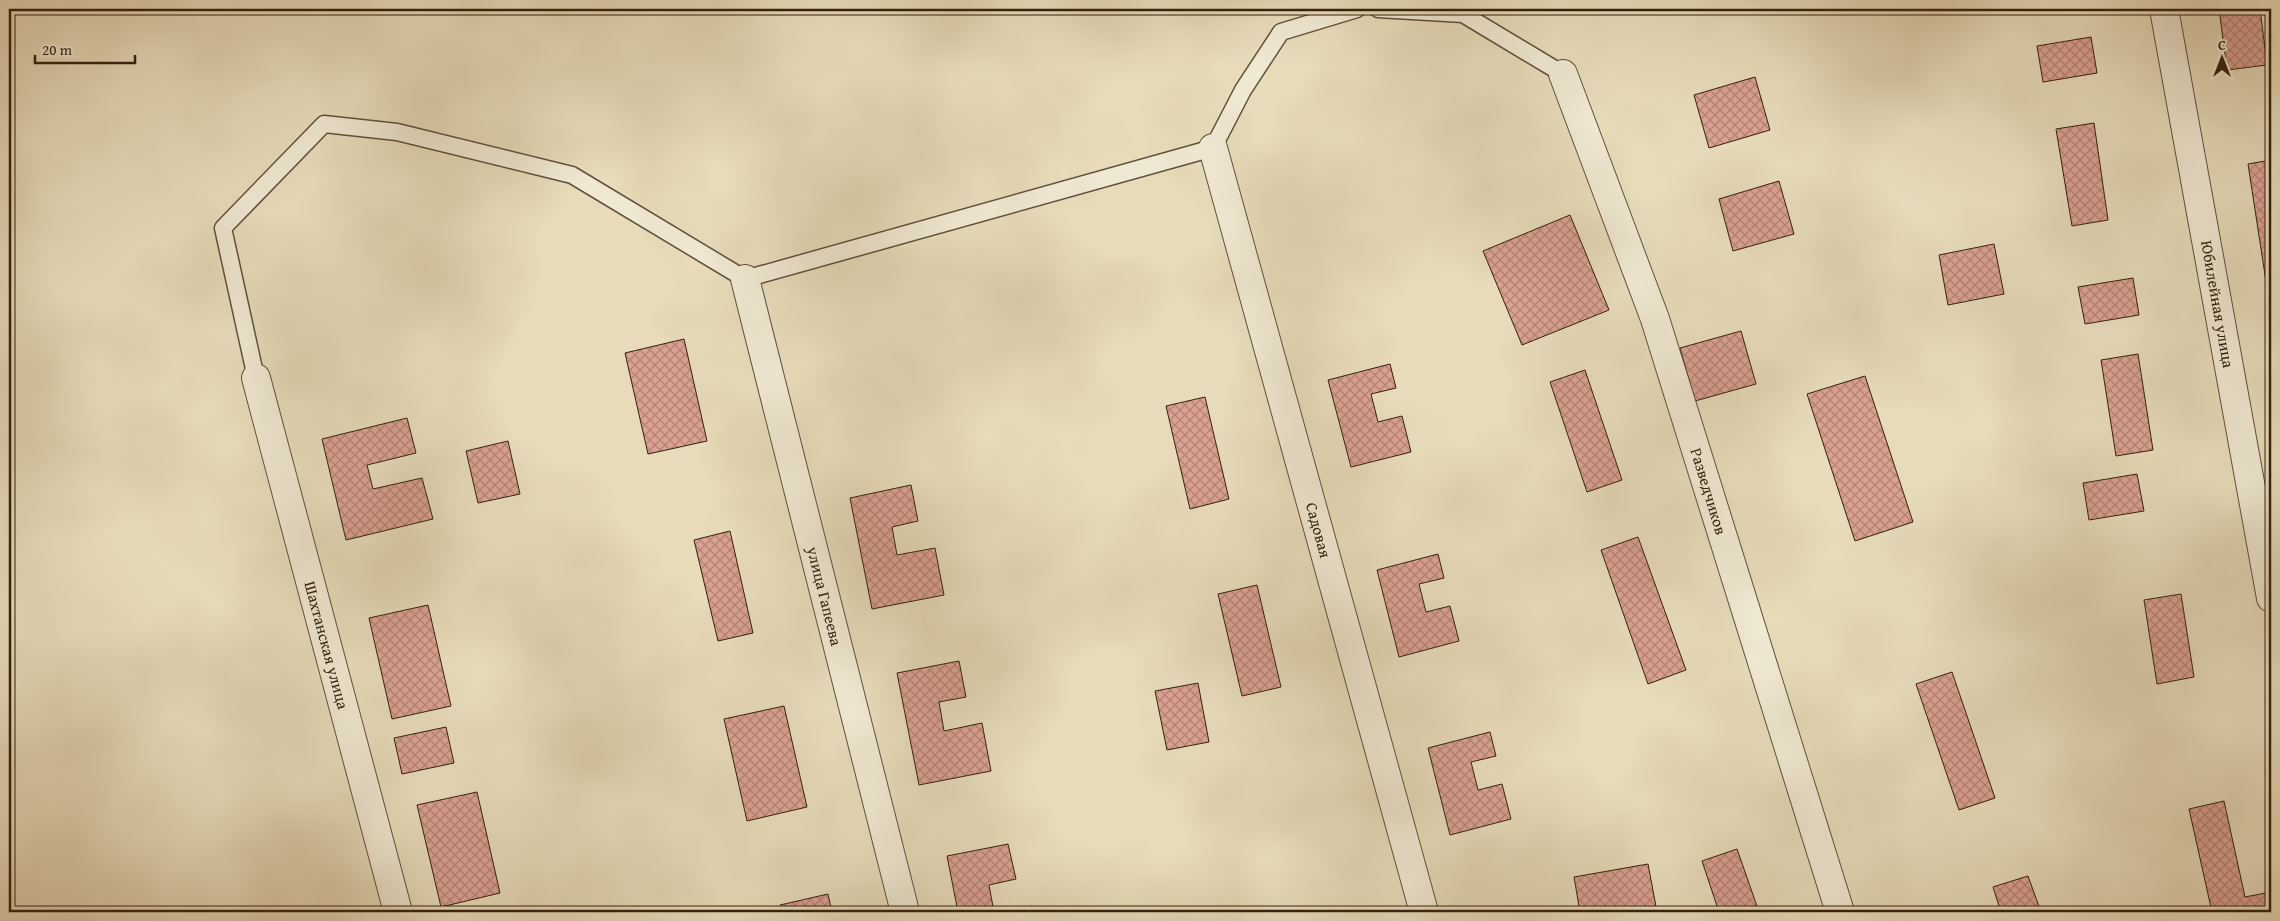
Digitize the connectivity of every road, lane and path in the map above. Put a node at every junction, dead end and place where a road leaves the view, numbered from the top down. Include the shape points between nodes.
1 (1357, 9) edge
2 (1378, 9) edge
3 (2164, 9) edge
4 (1563, 74) joint
5 (1213, 148) junction
6 (745, 279) junction
7 (256, 378) joint
8 (2271, 598) edge
9 (398, 912) edge
10 (905, 912) edge
11 (1424, 912) edge
12 (1840, 912) edge

1 - 5 lane via 1281,32 1243,90
2 - 4 lane via 1464,14
3 - 8 street, Юбилейная улица
4 - 12 street, Разведчиков via 1655,319
5 - 6 lane
5 - 11 street, Садовая
6 - 7 lane via 572,175 397,132 324,124 223,228
6 - 10 street, улица Гапеева
7 - 9 street, Шахтанская улица

